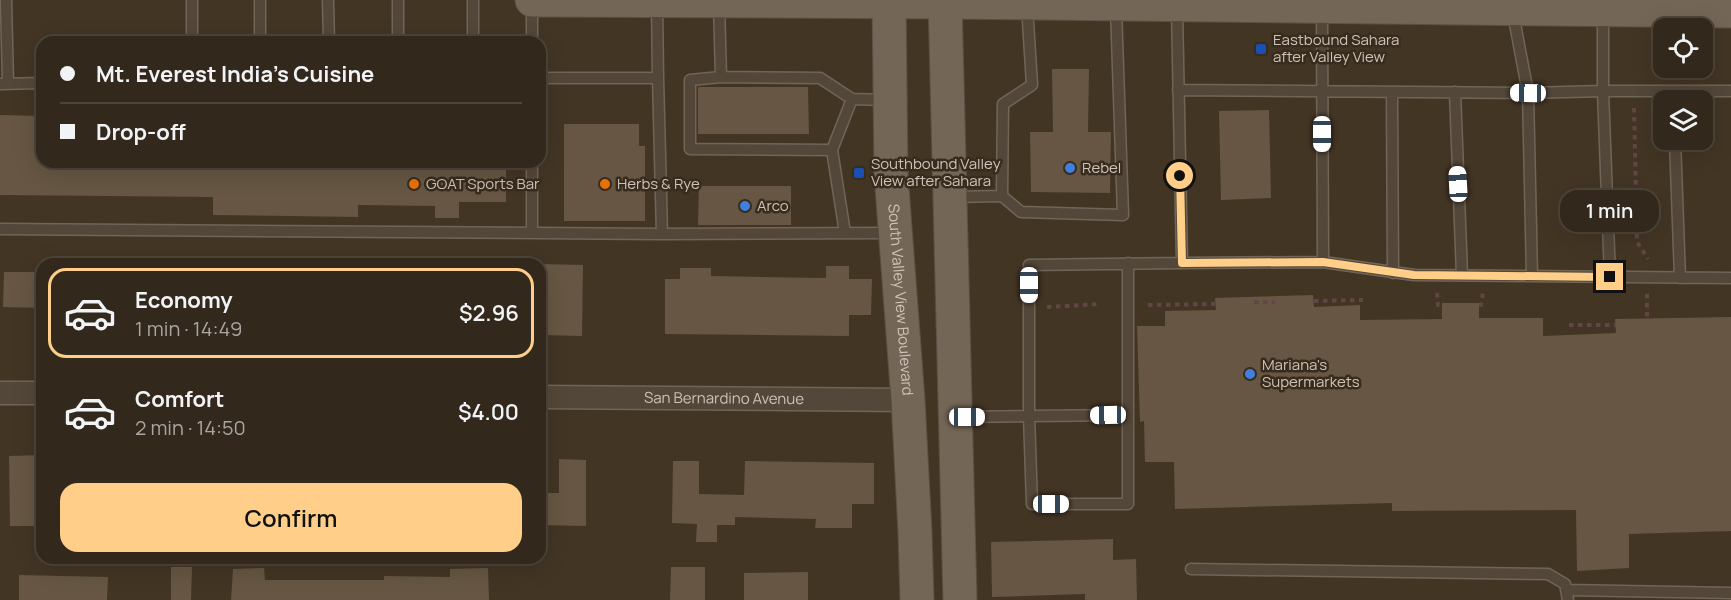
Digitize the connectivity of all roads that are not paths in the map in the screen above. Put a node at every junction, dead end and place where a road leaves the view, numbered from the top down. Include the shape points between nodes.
1 (6, 0) edge
2 (192, 0) edge
3 (260, 0) edge
4 (328, 0) edge
5 (398, 0) edge
6 (474, 0) edge
7 (532, 0) edge
8 (657, 0) edge
9 (1638, 0) edge
10 (719, 1) edge
11 (889, 1) edge
12 (945, 1) edge
13 (1027, 4) junction
14 (1116, 5) junction
15 (1177, 6) junction
16 (1322, 7) junction
17 (1513, 9) junction
18 (1603, 10) junction
19 (1731, 11) edge
20 (192, 36) edge
21 (260, 36) edge
22 (328, 36) edge
23 (398, 36) edge
24 (473, 36) edge
25 (532, 36) edge
26 (722, 77) junction
27 (546, 78) edge
28 (658, 78) junction
29 (36, 83) edge
30 (4, 84) edge
31 (1178, 90) junction
32 (1322, 91) junction
33 (1603, 91) junction
34 (1731, 91) edge
35 (1392, 92) junction
36 (1455, 92) junction
37 (1528, 93) junction
38 (1713, 93) edge
39 (1653, 95) edge
40 (852, 99) junction
41 (890, 101) junction
42 (832, 150) junction
43 (1675, 150) edge
44 (532, 168) edge
45 (1002, 196) junction
46 (949, 197) junction
47 (0, 229) edge
48 (532, 233) junction
49 (845, 233) junction
50 (896, 233) junction
51 (662, 234) junction
52 (1323, 262) junction
53 (1128, 263) junction
54 (1182, 263) junction
55 (1393, 273) junction
56 (1462, 275) junction
57 (1532, 276) junction
58 (1610, 277) junction
59 (1680, 278) junction
60 (1731, 278) edge
61 (0, 393) edge
62 (36, 393) edge
63 (546, 397) edge
64 (908, 400) junction
65 (1128, 415) junction
66 (1029, 416) junction
67 (955, 417) junction
68 (915, 532) junction
69 (1191, 569) dead end
70 (1731, 593) edge
71 (1567, 595) edge
72 (917, 600) edge
73 (928, 600) edge
74 (960, 600) edge

1 - 30 lane
2 - 20 lane
3 - 21 lane
4 - 22 lane
5 - 23 lane
6 - 24 lane
7 - 8 main road
7 - 25 lane
8 - 10 main road
8 - 28 lane
9 - 18 main road
10 - 11 main road
10 - 26 lane
11 - 12 main road
11 - 41 main road, South Valley View Boulevard
12 - 13 main road
12 - 46 main road
13 - 14 main road
13 - 45 lane via 1032,85 1004,104
14 - 15 main road
14 - 45 lane via 1123,215 1021,212
15 - 16 main road
15 - 31 lane
16 - 17 main road
16 - 32 lane
17 - 18 main road
17 - 37 lane
18 - 19 main road
18 - 33 lane
26 - 40 lane via 820,78
26 - 42 lane via 690,80 690,149
27 - 28 lane
28 - 51 lane
29 - 30 lane
31 - 32 lane
31 - 54 lane
32 - 35 lane
32 - 52 lane
33 - 37 lane
33 - 39 lane
33 - 58 lane
34 - 38 lane
35 - 36 lane
35 - 55 lane
36 - 37 lane
36 - 56 lane
37 - 57 lane
40 - 41 lane
40 - 42 lane
41 - 50 main road, South Valley View Boulevard
42 - 49 lane
43 - 59 lane
44 - 48 lane
45 - 46 lane
46 - 67 main road
47 - 48 lane
48 - 51 lane
49 - 50 lane
49 - 51 lane
50 - 64 main road, South Valley View Boulevard
52 - 54 lane
52 - 55 lane
53 - 54 lane
53 - 65 lane
53 - 66 lane via 1029,264
55 - 56 lane
56 - 57 lane
57 - 58 lane
58 - 59 lane
59 - 60 lane
61 - 62 street
63 - 64 street, San Bernardino Avenue
64 - 68 main road, South Valley View Boulevard
65 - 66 lane
65 - 66 lane via 1128,504 1032,504
66 - 67 lane
67 - 74 main road
68 - 72 main road, South Valley View Boulevard
68 - 73 main road
69 - 71 lane via 1548,574 1565,584
70 - 71 lane

